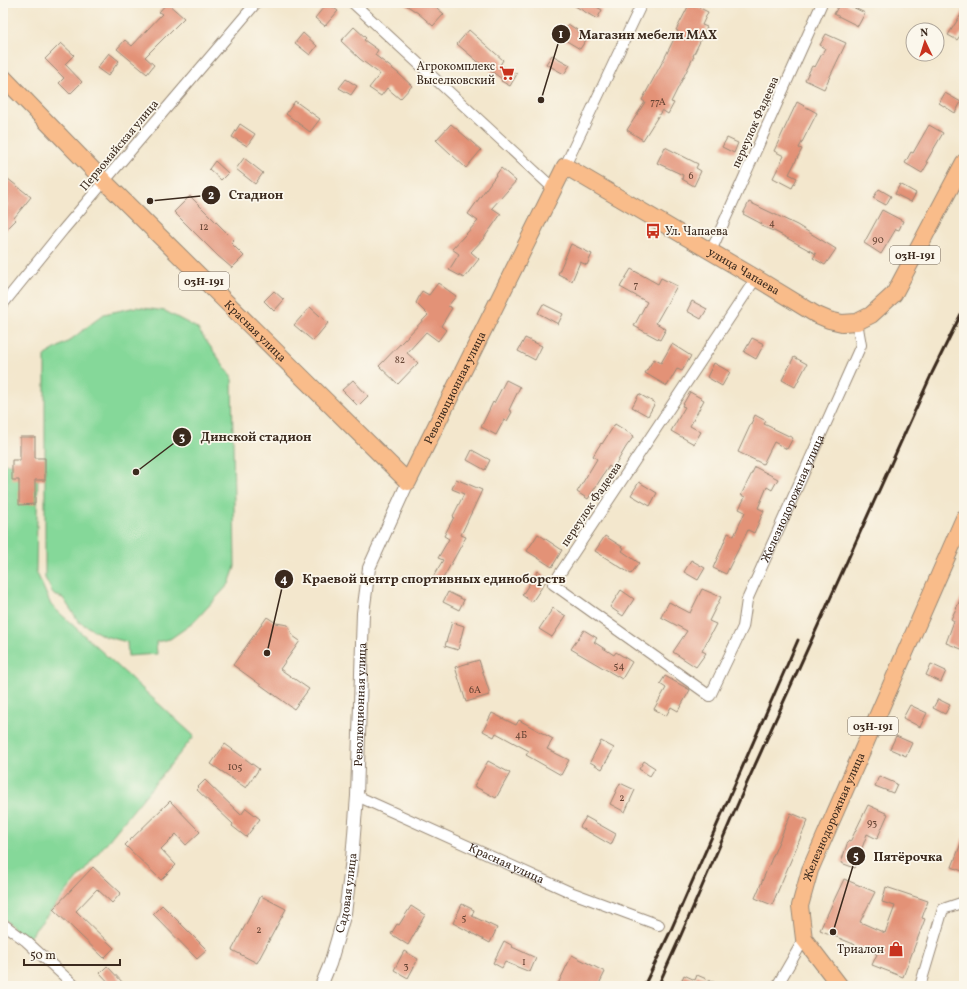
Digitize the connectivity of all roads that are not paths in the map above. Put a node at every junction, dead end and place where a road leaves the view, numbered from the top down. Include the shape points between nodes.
1 (256, 3) edge
2 (353, 3) edge
3 (642, 3) edge
4 (822, 3) edge
5 (3, 77) edge
6 (964, 162) edge
7 (565, 166) junction
8 (105, 182) junction
9 (554, 189) junction
10 (711, 251) junction
11 (756, 278) junction
12 (3, 304) edge
13 (850, 322) junction
14 (408, 482) junction
15 (964, 518) edge
16 (710, 696) joint
17 (357, 796) junction
18 (964, 902) edge
19 (3, 924) edge
20 (658, 925) dead end
21 (804, 939) junction
22 (75, 986) edge
23 (321, 986) edge
24 (777, 986) edge
25 (840, 986) edge
26 (920, 986) edge

1 - 8 street, Первомайская улица
2 - 9 street
3 - 7 street, Революционная улица
4 - 10 street, переулок Фадеева
5 - 8 main road, Красная улица / 03Н-191
6 - 13 main road, 03Н-191 via 894,294 871,315
7 - 9 main road, Революционная улица
7 - 10 main road, улица Чапаева
8 - 12 street, Первомайская улица
8 - 14 main road, Красная улица / 03Н-191
9 - 14 main road, Революционная улица
10 - 11 main road, улица Чапаева
11 - 13 main road, улица Чапаева via 815,314 829,320
11 - 16 street, переулок Фадеева via 553,584
13 - 16 street, Железнодорожная улица via 861,345 747,600 743,627
14 - 17 street, Революционная улица via 369,568 363,613
15 - 21 main road, Железнодорожная улица / 03Н-191 via 810,870 800,906
17 - 20 street, Красная улица via 570,892
17 - 23 street, Садовая улица via 345,913
18 - 26 street via 943,909
19 - 22 street via 26,941
21 - 24 street
21 - 25 main road

